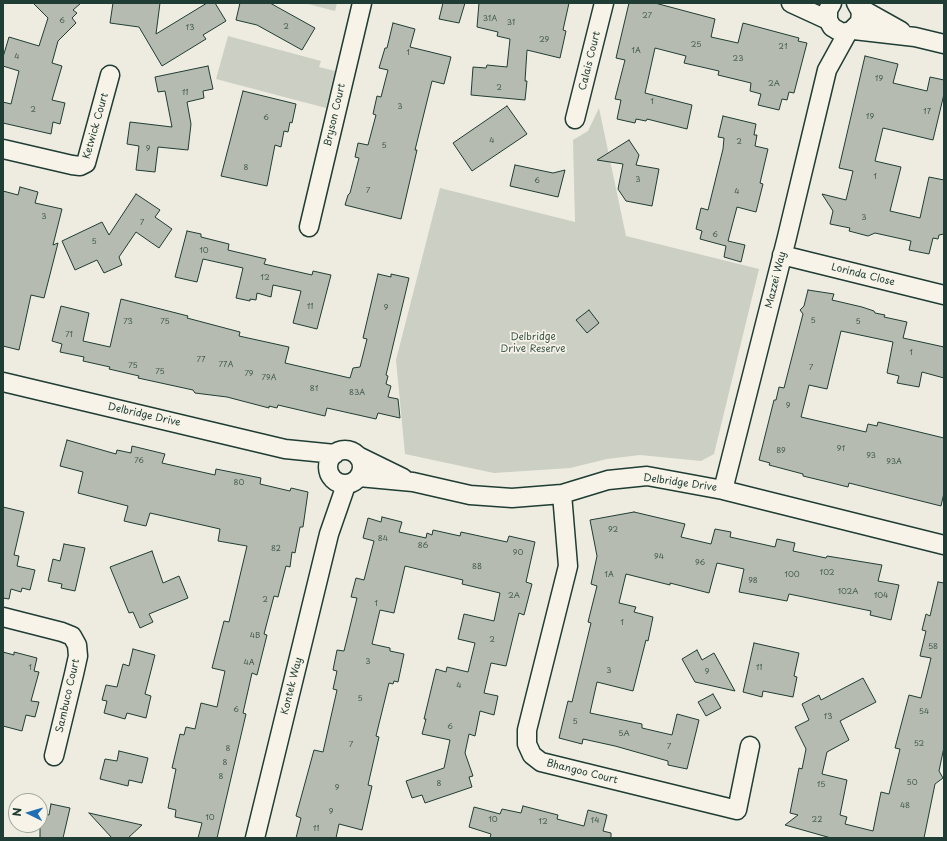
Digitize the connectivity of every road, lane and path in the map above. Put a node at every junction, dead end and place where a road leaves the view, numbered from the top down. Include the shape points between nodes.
1 (362, 3) edge
2 (604, 3) edge
3 (791, 3) edge
4 (832, 3) edge
5 (858, 5) edge
6 (828, 22) junction
7 (851, 31) junction
8 (915, 37) junction
9 (944, 44) edge
10 (827, 70) junction
11 (110, 75) dead end
12 (575, 119) dead end
13 (3, 149) edge
14 (309, 227) dead end
15 (782, 255) junction
16 (944, 295) edge
17 (3, 382) edge
18 (340, 473) junction
19 (413, 482) junction
20 (723, 490) junction
21 (562, 494) junction
22 (944, 545) edge
23 (3, 617) edge
24 (750, 746) dead end
25 (54, 756) dead end
26 (256, 838) edge

1 - 14 street, Bryson Court
2 - 12 street, Calais Court
3 - 6 street
4 - 6 street, Mazzei Way via 828,10
5 - 7 street, Mazzei Way via 861,17
5 - 8 street via 890,26
6 - 7 street via 836,31
6 - 10 street, Mazzei Way
7 - 8 street
7 - 10 street, Mazzei Way
8 - 9 street
10 - 15 street, Mazzei Way
11 - 13 street, Ketwick Court via 86,163 80,166 72,165
15 - 16 street, Lorinda Close
15 - 20 street, Mazzei Way
17 - 18 street, Delbridge Drive via 285,449
18 - 19 street, Delbridge Drive
18 - 19 street, Delbridge Drive via 339,451 349,450
18 - 26 street, Kontek Way via 329,534
19 - 21 street, Delbridge Drive via 470,495 512,498
20 - 21 street, Delbridge Drive via 647,476 608,480
20 - 22 street, Delbridge Drive
21 - 24 street, Bhangoo Court via 568,566 527,730 527,744 532,755 541,762 737,810
23 - 25 street, Sambuco Court via 62,632 72,636 77,645 78,656

